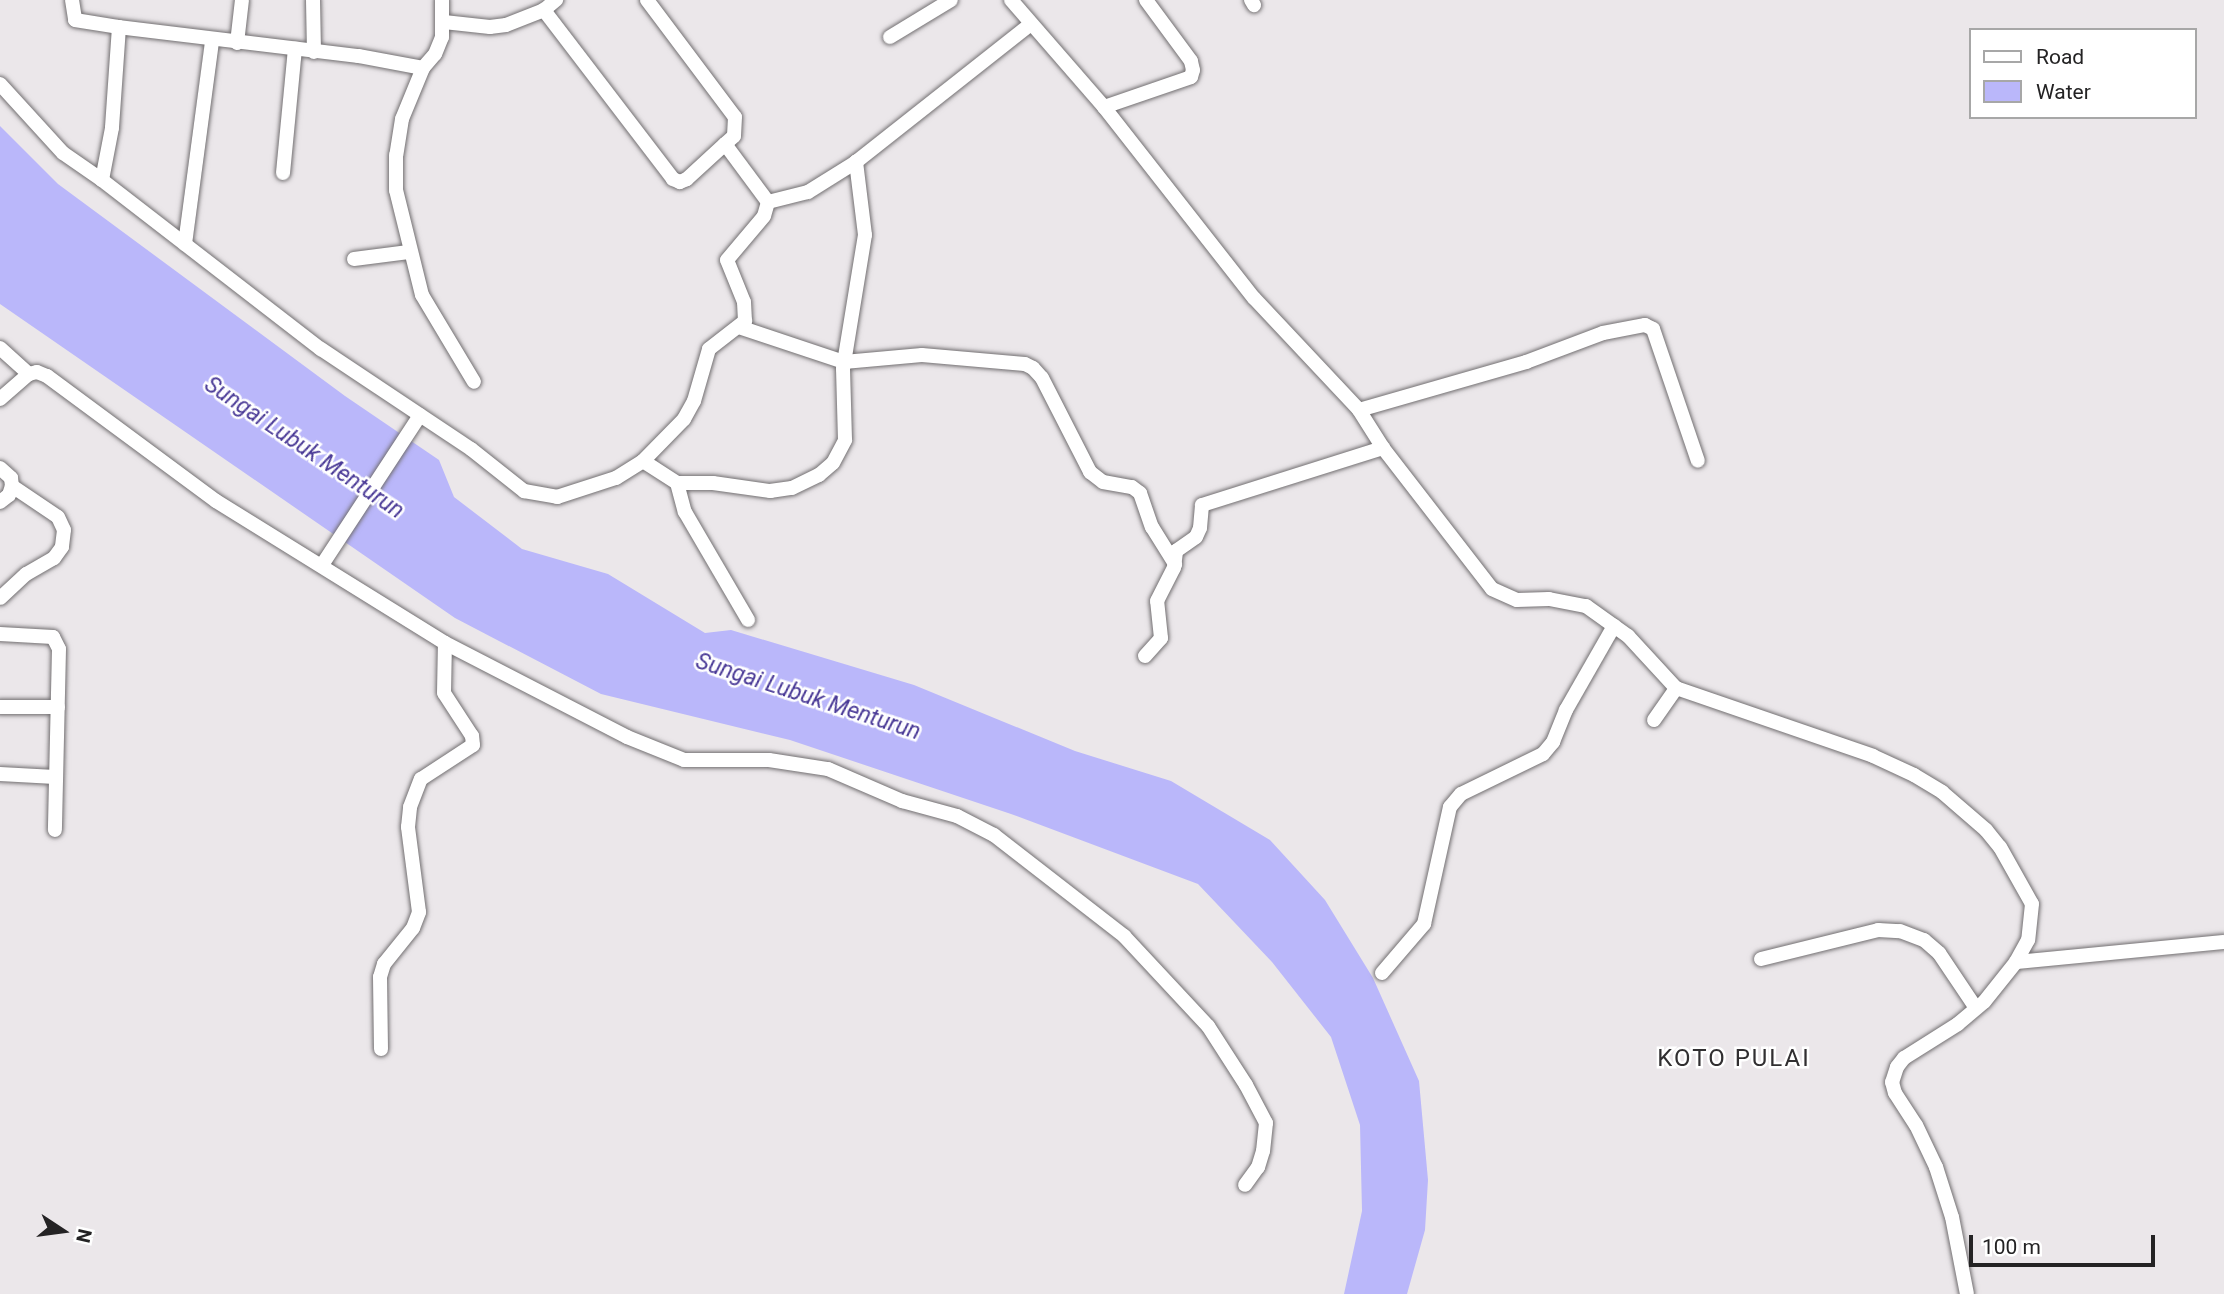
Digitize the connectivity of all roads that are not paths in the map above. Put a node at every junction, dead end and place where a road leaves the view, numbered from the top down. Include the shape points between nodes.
1 (72, 0) edge
2 (242, 0) edge
3 (313, 0) edge
4 (442, 0) edge
5 (556, 0) edge
6 (647, 0) edge
7 (951, 0) edge
8 (1011, 0) edge
9 (1146, 0) edge
10 (544, 10) junction
11 (444, 22) junction
12 (1031, 24) junction
13 (119, 27) junction
14 (890, 37) dead end
15 (212, 41) junction
16 (237, 43) junction
17 (295, 50) junction
18 (314, 52) junction
19 (423, 68) junction
20 (0, 84) edge
21 (1104, 107) junction
22 (725, 145) junction
23 (856, 162) junction
24 (283, 173) dead end
25 (102, 180) junction
26 (768, 202) junction
27 (185, 244) junction
28 (409, 252) junction
29 (354, 259) dead end
30 (739, 327) junction
31 (0, 348) edge
32 (844, 362) junction
33 (29, 374) junction
34 (474, 382) dead end
35 (0, 399) edge
36 (1359, 410) junction
37 (417, 419) junction
38 (1383, 448) junction
39 (643, 461) junction
40 (1698, 461) dead end
41 (0, 468) edge
42 (677, 483) junction
43 (12, 486) junction
44 (0, 502) edge
45 (325, 560) junction
46 (1175, 564) junction
47 (0, 598) edge
48 (748, 620) dead end
49 (1614, 626) junction
50 (0, 634) edge
51 (445, 643) junction
52 (1145, 656) dead end
53 (1676, 688) junction
54 (0, 707) edge
55 (58, 707) junction
56 (1654, 720) dead end
57 (0, 775) edge
58 (55, 777) junction
59 (55, 830) dead end
60 (2224, 942) edge
61 (1761, 959) dead end
62 (2016, 962) junction
63 (1381, 973) dead end
64 (1976, 1008) junction
65 (381, 1049) dead end
66 (1245, 1185) dead end
67 (1967, 1294) edge

1 - 13 street via 77,21
2 - 16 street
3 - 18 street
4 - 11 street
5 - 10 street
6 - 22 street via 735,117 734,136
7 - 14 street
8 - 12 street
9 - 21 street via 1191,61 1191,77
10 - 11 street via 490,27
10 - 22 street via 673,179 687,179
11 - 19 street via 435,54
12 - 21 street
12 - 23 street
13 - 15 street
13 - 25 street via 112,128
15 - 16 street
15 - 27 street
16 - 17 street
17 - 18 street
17 - 24 street
18 - 19 street
19 - 28 street via 402,119 396,155 396,190
20 - 25 street via 63,153
21 - 36 street via 1254,298
22 - 26 street
23 - 26 street via 808,192
23 - 32 street via 865,235
25 - 27 street
26 - 30 street via 764,216 727,260 747,314
27 - 37 street
28 - 29 street
28 - 34 street via 422,295
30 - 32 street
30 - 39 street via 709,349 684,419
31 - 33 street
32 - 42 street via 845,440 833,463 819,475 793,488 770,491
32 - 46 street via 922,355 1033,368 1090,472 1103,482 1132,486 1140,493 1152,527
33 - 35 street
33 - 45 street via 47,376 216,501
36 - 38 street
36 - 40 street via 1526,362 1603,333 1645,325 1653,329
37 - 39 street via 471,449 524,491 557,497 581,492
37 - 45 street
38 - 46 street via 1206,502 1200,510 1202,521 1196,537 1175,551
38 - 49 street via 1492,589 1517,600 1549,598 1586,606
39 - 42 street
41 - 43 street via 11,478
42 - 48 street via 685,512
43 - 44 street
43 - 47 street via 58,517 64,530 62,547 54,558 26,574
45 - 51 street
46 - 52 street via 1157,601 1161,638
49 - 53 street via 1641,647
49 - 63 street via 1543,754 1461,794 1450,807 1424,924
50 - 55 street via 53,637 60,649
51 - 65 street via 444,693 472,736 473,745 421,779 410,807 408,827 419,912 380,976
51 - 66 street via 575,713 684,760 769,760 828,769 902,801 957,816 993,835 1124,936 1208,1026 1266,1123 1264,1151
53 - 56 street
53 - 62 street via 1872,756 1942,792 1986,830 2032,904 2030,936
54 - 55 street
55 - 58 street
57 - 58 street
58 - 59 street
60 - 62 street
61 - 64 street via 1878,930 1900,931 1924,940 1939,953
62 - 64 street
64 - 67 street via 1904,1058 1892,1082 1936,1167 1952,1217

